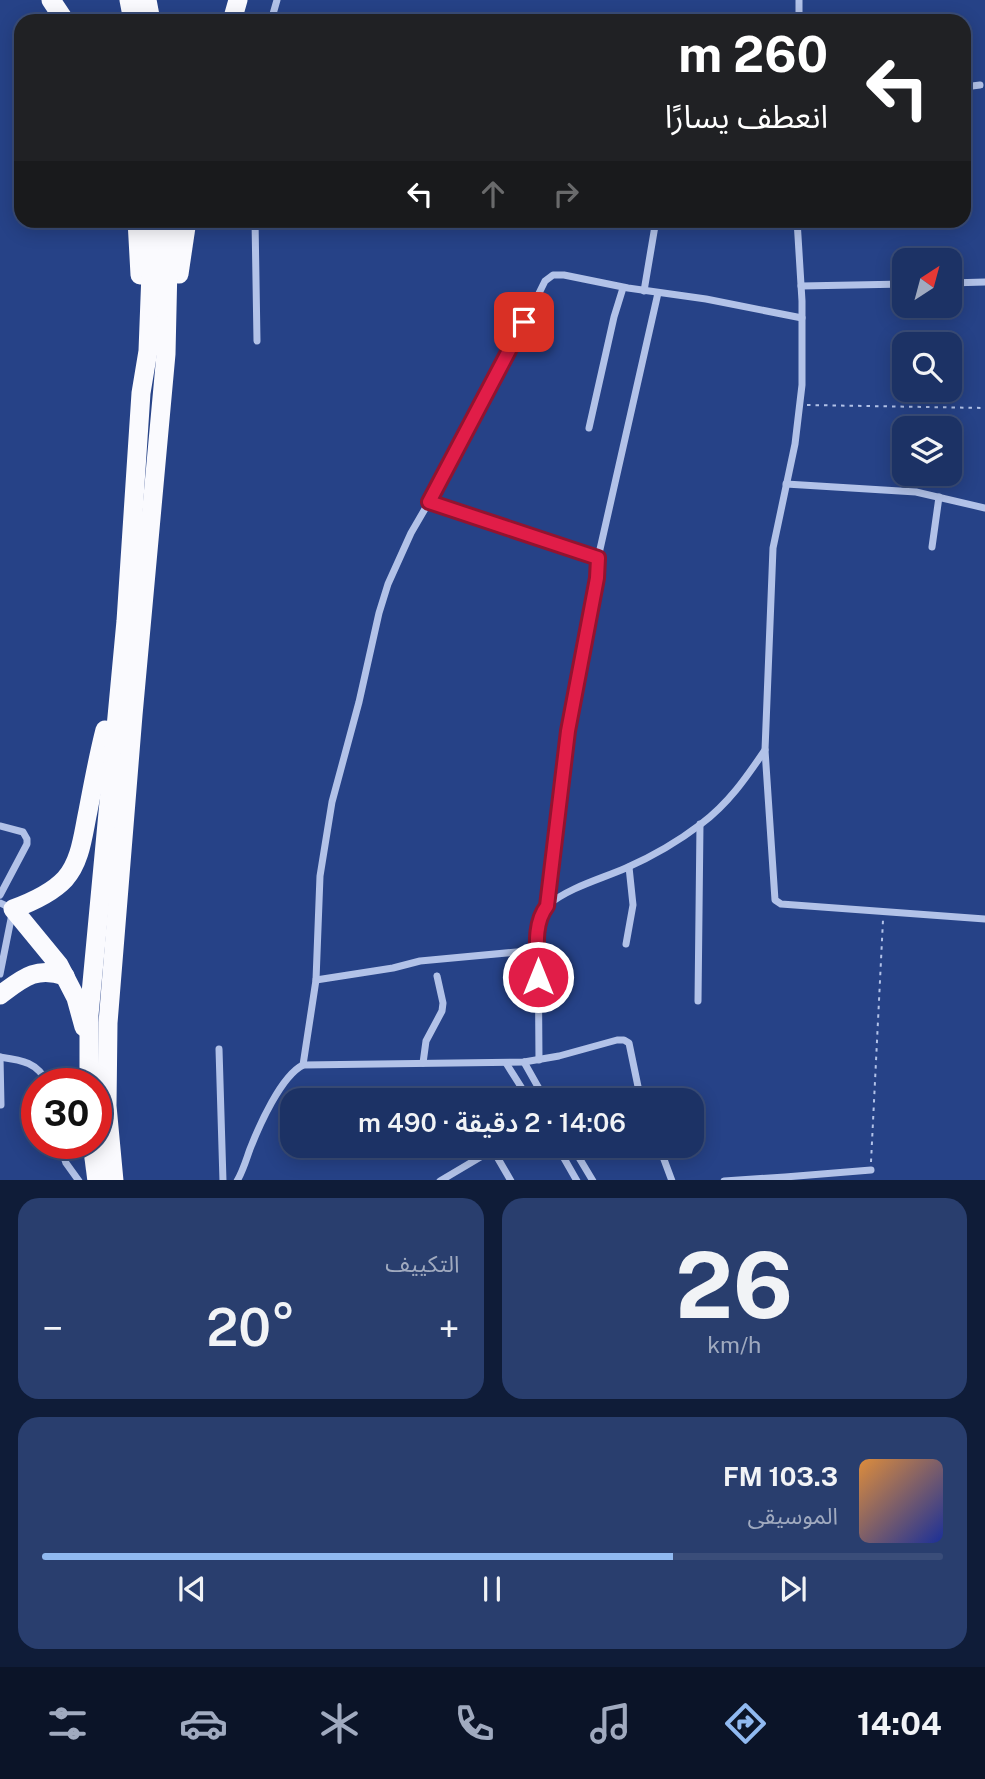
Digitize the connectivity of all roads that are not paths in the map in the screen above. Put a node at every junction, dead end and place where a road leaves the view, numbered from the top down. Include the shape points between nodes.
1 (980, 85) dead end
2 (971, 86) edge
3 (137, 228) edge
4 (153, 228) edge
5 (169, 228) edge
6 (186, 228) edge
7 (255, 228) edge
8 (655, 228) edge
9 (797, 228) edge
10 (985, 282) edge
11 (962, 283) edge
12 (892, 284) edge
13 (801, 286) junction
14 (623, 288) junction
15 (644, 291) junction
16 (658, 293) junction
17 (802, 318) junction
18 (257, 341) dead end
19 (166, 354) junction
20 (141, 393) junction
21 (589, 428) dead end
22 (786, 484) junction
23 (939, 497) junction
24 (429, 502) junction
25 (985, 508) edge
26 (932, 547) dead end
27 (598, 558) junction
28 (121, 665) junction
29 (765, 750) junction
30 (700, 824) junction
31 (0, 827) edge
32 (629, 867) junction
33 (4, 902) edge
34 (547, 906) junction
35 (985, 919) edge
36 (626, 944) dead end
37 (538, 950) junction
38 (0, 974) edge
39 (65, 976) junction
40 (437, 976) dead end
41 (316, 979) junction
42 (0, 995) edge
43 (698, 1001) dead end
44 (89, 1043) junction
45 (219, 1049) dead end
46 (0, 1057) edge
47 (538, 1060) junction
48 (524, 1062) junction
49 (423, 1063) junction
50 (506, 1063) junction
51 (303, 1065) junction
52 (36, 1068) edge
53 (89, 1068) edge
54 (522, 1088) edge
55 (539, 1088) edge
56 (638, 1088) edge
57 (1, 1105) edge
58 (479, 1158) edge
59 (501, 1158) edge
60 (564, 1158) edge
61 (579, 1158) edge
62 (663, 1158) edge
63 (65, 1159) edge
64 (94, 1159) edge
65 (871, 1170) road end
66 (112, 1172) edge
67 (855, 1172) junction
68 (782, 1179) edge
69 (78, 1180) edge
70 (97, 1180) edge
71 (223, 1180) edge
72 (237, 1180) edge
73 (442, 1180) edge
74 (511, 1180) edge
75 (577, 1180) edge
76 (592, 1180) edge
77 (672, 1180) edge
78 (753, 1180) edge
79 (859, 1180) edge

1 - 2 street
3 - 20 highway
4 - 20 highway via 148,351
5 - 19 highway
6 - 19 highway
7 - 18 street
8 - 15 street
9 - 13 street
10 - 11 street
12 - 13 street
13 - 17 street
14 - 15 street
14 - 21 street
14 - 24 street via 557,274 545,281
15 - 16 street
16 - 17 street
16 - 27 street
17 - 22 street via 802,385
19 - 66 highway via 108,1023
20 - 28 highway
22 - 23 street
22 - 29 street via 773,548
23 - 25 street
23 - 26 street
24 - 27 street
24 - 41 street via 385,593 332,802 320,876
27 - 34 street via 568,731
28 - 33 highway via 78,856 65,879 35,900
28 - 44 highway
29 - 30 street via 725,804
29 - 35 street via 776,902
30 - 32 street
30 - 43 street
31 - 33 street via 23,832 27,839
32 - 34 street
32 - 36 street via 633,905
33 - 38 street
33 - 39 highway via 50,951
34 - 37 street via 538,923
37 - 41 street via 420,961
37 - 47 street
39 - 42 highway via 32,974
39 - 44 highway
40 - 49 street via 442,1011 426,1041
41 - 51 street
44 - 53 highway
45 - 71 street
46 - 52 street via 29,1062
46 - 57 street
47 - 48 street
47 - 56 street via 624,1040 629,1043
48 - 50 street
48 - 55 street
49 - 50 street
49 - 51 street
50 - 54 street
51 - 72 street via 290,1075 271,1104
58 - 73 street
59 - 74 street
60 - 75 street
61 - 76 street
62 - 77 street
63 - 69 street
64 - 70 highway
65 - 67 street
67 - 68 street
67 - 79 street
68 - 78 street

